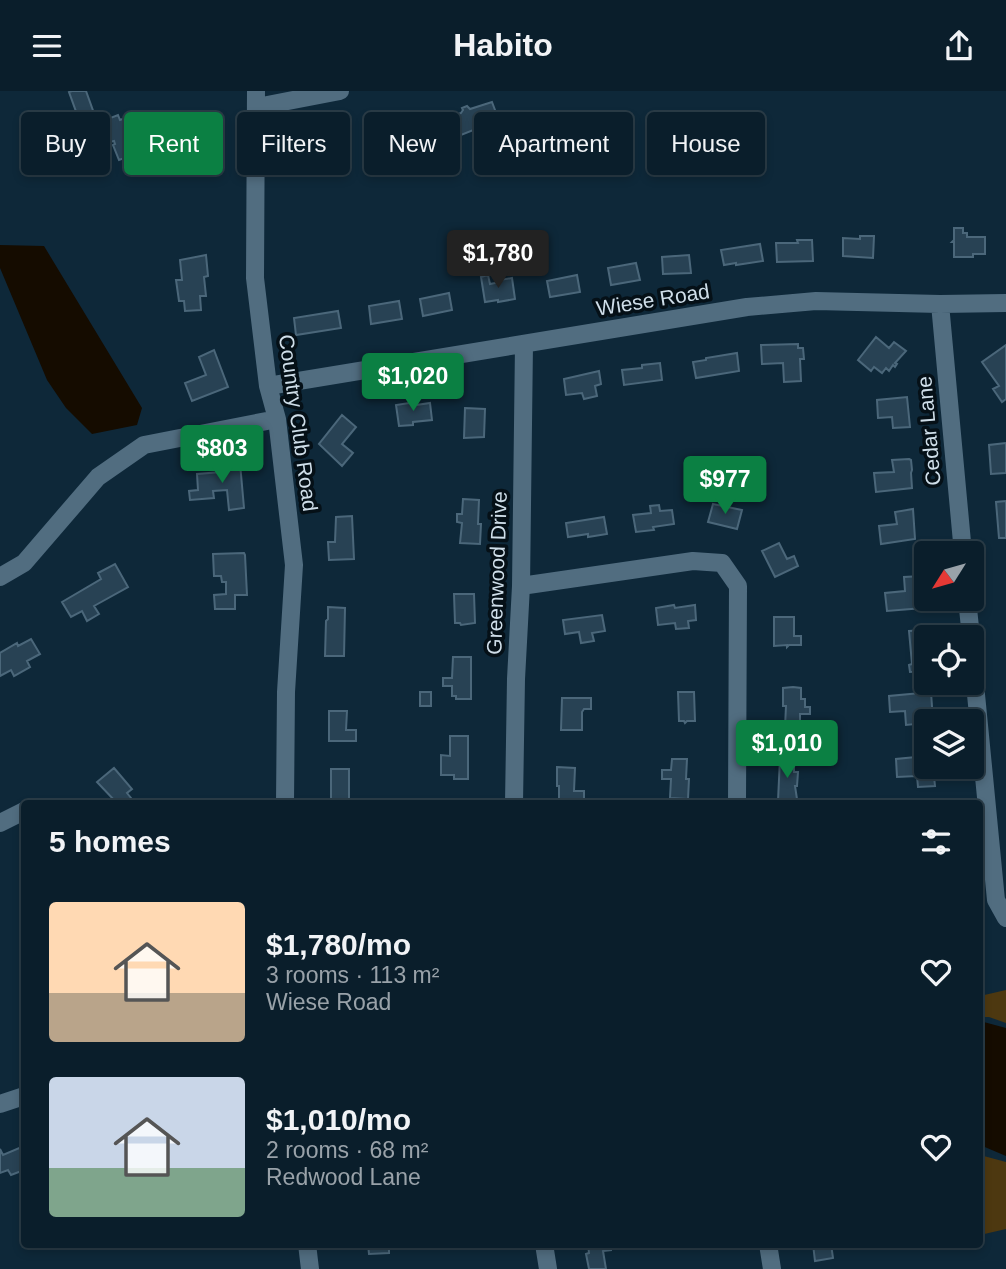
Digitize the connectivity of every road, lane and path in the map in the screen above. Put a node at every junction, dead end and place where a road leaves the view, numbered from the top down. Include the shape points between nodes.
1 (340, 91) edge
2 (257, 99) edge
3 (1006, 303) edge
4 (940, 305) junction
5 (524, 344) junction
6 (268, 386) junction
7 (277, 419) junction
8 (962, 541) edge
9 (0, 577) edge
10 (521, 586) junction
11 (978, 695) edge
12 (285, 800) edge
13 (514, 800) edge
14 (737, 800) edge
15 (21, 812) edge
16 (0, 823) edge
17 (999, 859) edge
18 (1006, 918) edge
19 (21, 1097) edge
20 (0, 1104) edge
21 (307, 1248) edge
22 (545, 1248) edge
23 (769, 1248) edge
24 (310, 1269) edge
25 (548, 1269) edge
26 (772, 1269) edge

1 - 2 street
2 - 6 street, Country Club Road via 255,278
3 - 4 street, Wiese Road
4 - 5 street, Wiese Road via 816,301 747,307
4 - 8 street, Cedar Lane
5 - 6 street, Wiese Road
5 - 10 street, Greenwood Drive
6 - 7 street, Country Club Road
7 - 9 street via 144,445 98,477 24,563
7 - 12 street, Country Club Road via 294,565
10 - 13 street, Greenwood Drive
10 - 14 street via 693,561 722,563 738,586
11 - 17 street
15 - 16 street
17 - 18 street via 996,900
19 - 20 street
21 - 24 street
22 - 25 street
23 - 26 street

